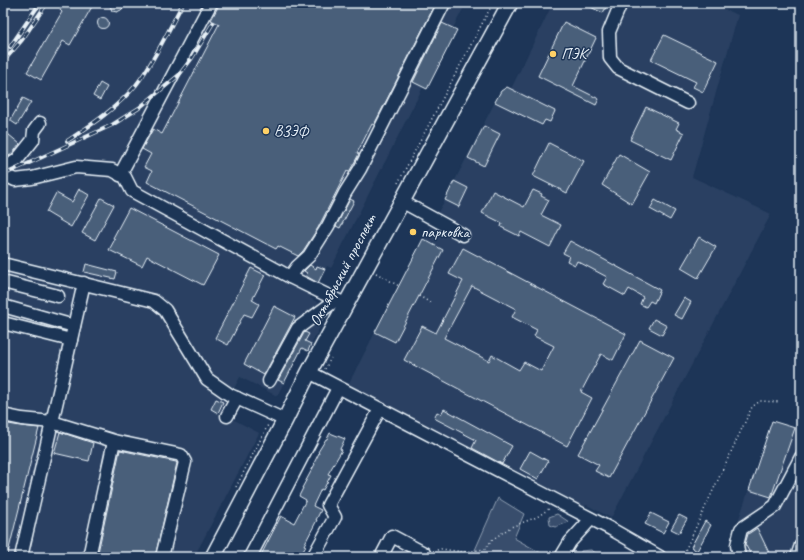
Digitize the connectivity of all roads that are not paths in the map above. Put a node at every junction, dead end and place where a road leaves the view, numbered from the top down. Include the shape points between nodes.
1 (211, 3) edge
2 (444, 3) edge
3 (510, 3) edge
4 (621, 3) edge
5 (688, 103) dead end
6 (40, 123) dead end
7 (120, 174) junction
8 (402, 201) junction
9 (463, 235) dead end
10 (3, 265) edge
11 (39, 272) junction
12 (290, 277) junction
13 (3, 282) edge
14 (84, 283) junction
15 (35, 290) junction
16 (58, 296) dead end
17 (341, 302) junction
18 (3, 306) edge
19 (3, 324) edge
20 (74, 326) junction
21 (71, 340) junction
22 (308, 372) junction
23 (270, 381) dead end
24 (338, 388) junction
25 (237, 398) junction
26 (380, 409) junction
27 (3, 415) edge
28 (227, 416) dead end
29 (285, 420) junction
30 (52, 422) junction
31 (114, 441) junction
32 (801, 457) edge
33 (591, 519) junction
34 (801, 545) edge
35 (424, 553) road end
36 (21, 557) edge
37 (89, 557) edge
38 (162, 557) edge
39 (212, 557) edge
40 (250, 557) edge
41 (313, 557) edge
42 (381, 557) edge
43 (562, 557) edge
44 (660, 557) edge
45 (739, 557) edge
46 (797, 557) edge

1 - 7 street
2 - 12 street via 360,169 328,226 309,256
3 - 8 main road, Октябрьский проспект
4 - 5 street via 609,32 610,58 618,68
6 - 7 street via 34,131 33,140 17,160 7,167 6,174 9,177 15,180 32,178 76,167 112,170
7 - 12 street via 125,177 132,191
8 - 9 street
8 - 17 main road, Октябрьский проспект
10 - 11 street
11 - 14 street
11 - 15 street
12 - 17 street
13 - 15 street
14 - 20 street
14 - 25 street via 154,300 165,310 207,380
15 - 16 street
17 - 22 main road, Октябрьский проспект
17 - 23 street via 298,328
18 - 20 street
19 - 21 street
20 - 21 street
21 - 30 street
22 - 24 street
22 - 29 main road, Октябрьский проспект
24 - 26 street
24 - 40 street
25 - 28 street
25 - 29 street
26 - 33 street
26 - 41 street via 328,505 335,517
27 - 30 street via 22,420
29 - 39 main road, Октябрьский проспект
30 - 31 street
30 - 36 street
31 - 37 street
31 - 38 street via 181,455 185,462
32 - 45 street via 775,506 741,529 737,545
33 - 43 street via 570,542
33 - 44 street
34 - 46 street
35 - 42 street via 392,536

